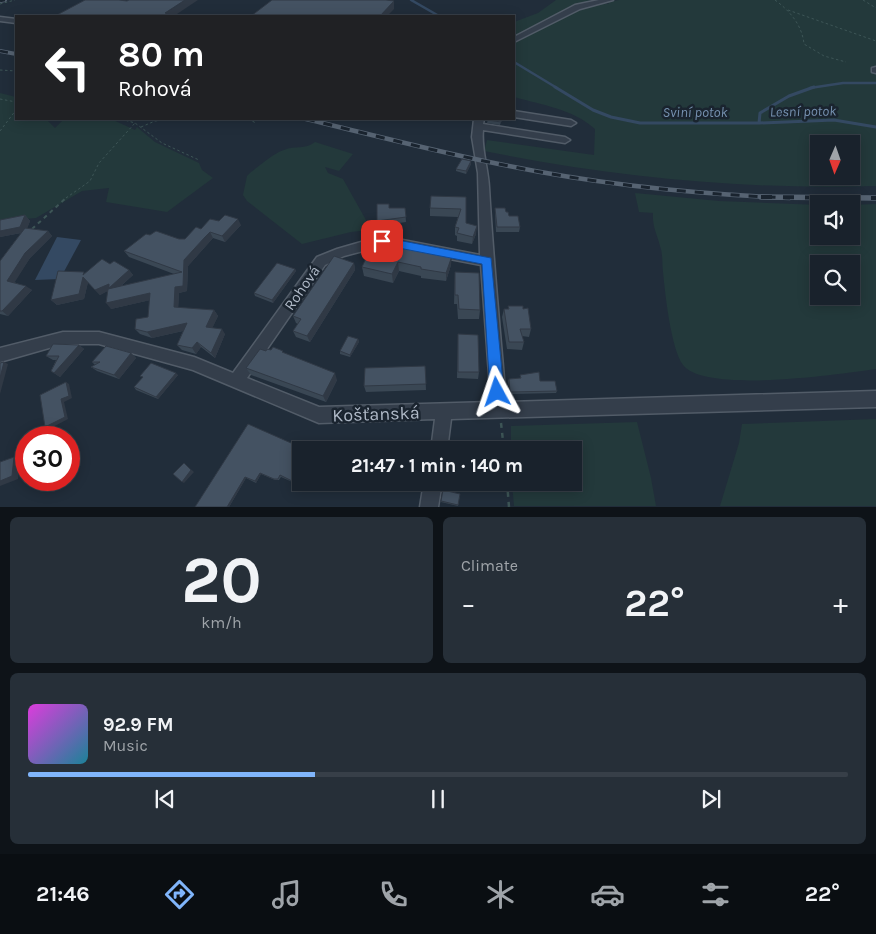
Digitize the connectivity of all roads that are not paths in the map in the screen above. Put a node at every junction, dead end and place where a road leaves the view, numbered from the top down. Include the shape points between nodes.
1 (609, 0) edge
2 (0, 19) edge
3 (15, 21) edge
4 (515, 39) edge
5 (515, 114) edge
6 (478, 122) edge
7 (571, 122) dead end
8 (565, 140) dead end
9 (487, 261) junction
10 (0, 355) edge
11 (236, 381) junction
12 (876, 399) edge
13 (499, 410) junction
14 (444, 412) junction
15 (440, 441) edge
16 (432, 491) edge
17 (429, 506) edge

1 - 4 street via 578,7
2 - 3 street
5 - 7 street
6 - 8 street
6 - 9 street
9 - 11 street, Rohová via 382,241 330,256 321,261
9 - 13 street
10 - 11 street, Košťanská via 63,338 99,338 182,360
11 - 14 street, Košťanská via 318,415
12 - 13 street, Košťanská
13 - 14 street, Košťanská
14 - 15 street
16 - 17 street

